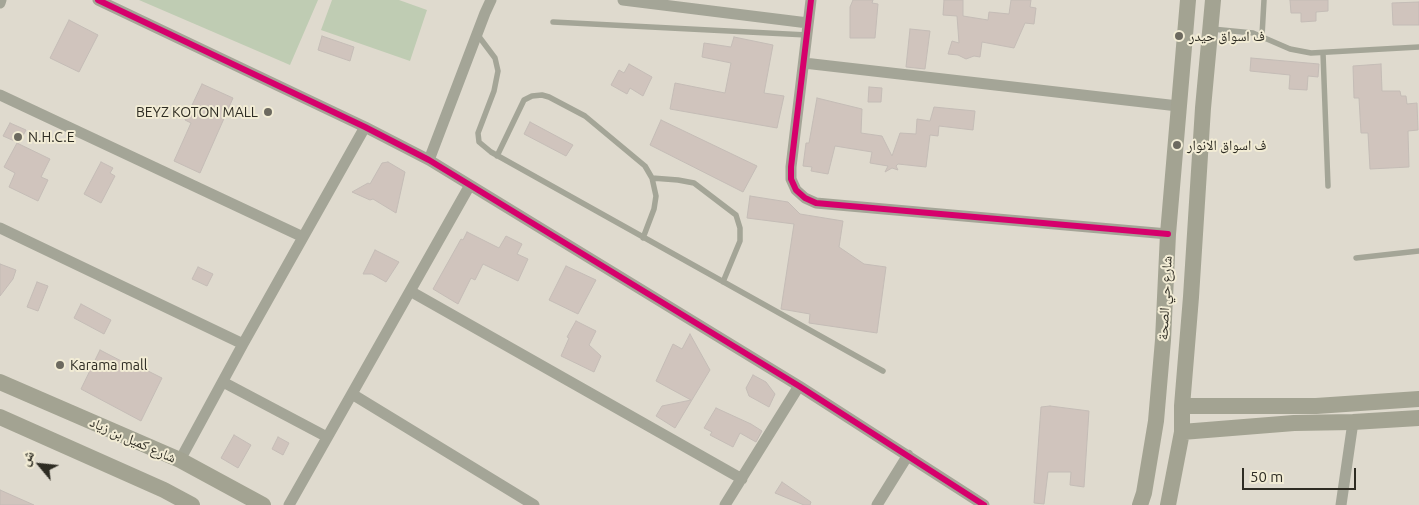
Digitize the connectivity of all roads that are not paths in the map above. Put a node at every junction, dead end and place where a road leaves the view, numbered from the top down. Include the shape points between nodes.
1 (98, 0) edge
2 (491, 0) edge
3 (623, 0) edge
4 (811, 0) edge
5 (1188, 0) edge
6 (1213, 0) edge
7 (1264, 0) edge
8 (695, 5) edge
9 (553, 22) dead end
10 (808, 23) junction
11 (1186, 28) junction
12 (1210, 29) junction
13 (476, 34) junction
14 (807, 35) junction
15 (1262, 36) junction
16 (1419, 48) edge
17 (1323, 52) junction
18 (1183, 61) junction
19 (1207, 61) junction
20 (804, 63) junction
21 (0, 95) edge
22 (1178, 106) junction
23 (365, 127) junction
24 (497, 156) junction
25 (429, 160) junction
26 (652, 178) junction
27 (470, 185) junction
28 (1328, 186) dead end
29 (0, 228) edge
30 (1168, 234) junction
31 (303, 238) junction
32 (643, 238) junction
33 (1419, 252) edge
34 (1356, 258) dead end
35 (723, 282) junction
36 (410, 291) junction
37 (243, 344) junction
38 (883, 371) dead end
39 (0, 382) edge
40 (223, 382) junction
41 (798, 386) junction
42 (352, 394) junction
43 (1419, 399) edge
44 (1182, 406) junction
45 (1292, 406) junction
46 (1316, 406) junction
47 (0, 417) edge
48 (1419, 418) edge
49 (1352, 422) junction
50 (1315, 423) junction
51 (1294, 424) junction
52 (1182, 432) junction
53 (327, 437) junction
54 (908, 455) junction
55 (180, 460) junction
56 (742, 479) junction
57 (192, 505) edge
58 (263, 505) edge
59 (289, 505) edge
60 (534, 505) edge
61 (725, 505) edge
62 (877, 505) edge
63 (984, 505) edge
64 (1140, 505) edge
65 (1168, 505) edge
66 (1341, 505) edge

1 - 23 street
2 - 13 street
3 - 8 street
4 - 10 street
5 - 11 main road, شارع حي الصحة
6 - 12 main road, شارع حي الصحة
7 - 15 lane
8 - 10 street
9 - 14 lane
10 - 14 street
11 - 12 main road via 1188,33 1197,37
11 - 18 main road, شارع حي الصحة
12 - 15 lane
12 - 19 main road, شارع حي الصحة
13 - 24 lane via 495,58 498,71 478,133 479,142
13 - 25 street
14 - 20 street
15 - 17 lane via 1297,51
16 - 17 lane
17 - 28 lane
18 - 19 main road via 1189,51 1195,50 1205,55
18 - 22 main road, شارع حي الصحة
19 - 44 main road, شارع حي الصحة
20 - 22 street
20 - 30 street via 791,179 805,198 816,203
21 - 31 street
22 - 30 main road, شارع حي الصحة
23 - 25 street
23 - 31 street
24 - 26 lane via 524,100 542,95 585,116 645,166
24 - 32 lane
25 - 27 street
26 - 32 lane via 656,196
26 - 35 lane via 694,183 736,215 740,241
27 - 36 street
27 - 41 street
29 - 37 street
30 - 64 main road, شارع حي الصحة via 1156,421
31 - 37 street
32 - 35 lane
33 - 34 lane
35 - 38 lane
36 - 42 street
36 - 56 street
37 - 40 street
39 - 55 main road, شارع كميل بن زياد
40 - 53 street
40 - 55 street
41 - 54 street
41 - 56 street
42 - 53 street
42 - 60 street
43 - 46 main road
44 - 45 main road
44 - 52 main road, شارع حي الصحة
45 - 46 main road
45 - 51 main road via 1299,414
46 - 50 main road via 1309,414
47 - 57 main road
48 - 49 main road
49 - 50 main road
49 - 66 street
50 - 51 main road
51 - 52 main road
52 - 65 main road, شارع حي الصحة
53 - 59 street
54 - 62 street
54 - 63 street
55 - 58 main road, شارع كميل بن زياد
56 - 61 street

